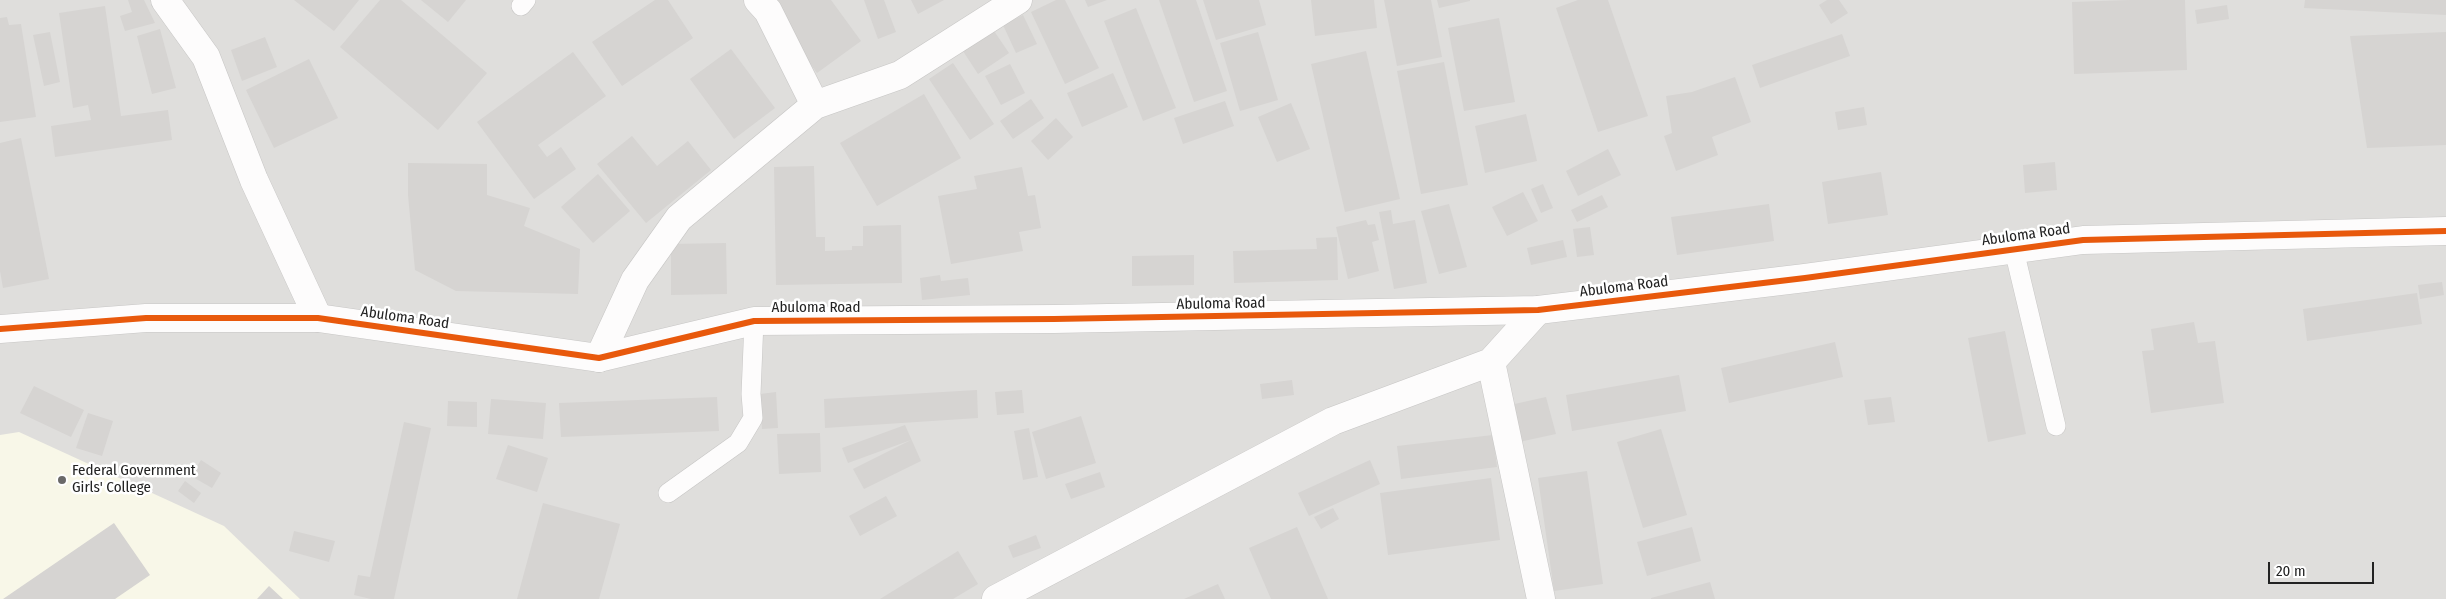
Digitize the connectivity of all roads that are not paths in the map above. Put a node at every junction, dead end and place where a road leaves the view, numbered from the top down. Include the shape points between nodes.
1 (165, 0) edge
2 (758, 0) edge
3 (1018, 0) edge
4 (815, 105) junction
5 (2446, 231) edge
6 (2014, 250) junction
7 (1538, 310) junction
8 (318, 318) junction
9 (754, 321) junction
10 (0, 329) edge
11 (599, 358) junction
12 (1491, 362) junction
13 (2056, 426) dead end
14 (668, 493) dead end
15 (996, 599) edge
16 (1541, 599) edge

1 - 8 street via 206,57 254,180
2 - 4 street via 768,11
3 - 4 street via 900,75
4 - 11 street via 679,218 635,280
5 - 6 street, Abuloma Road via 2083,240
6 - 7 street, Abuloma Road
6 - 13 lane
7 - 9 street, Abuloma Road
7 - 12 street
8 - 10 street, Abuloma Road via 146,318
8 - 11 street, Abuloma Road
9 - 11 street, Abuloma Road
9 - 14 lane via 753,418 738,443
12 - 15 street via 1333,421
12 - 16 street

